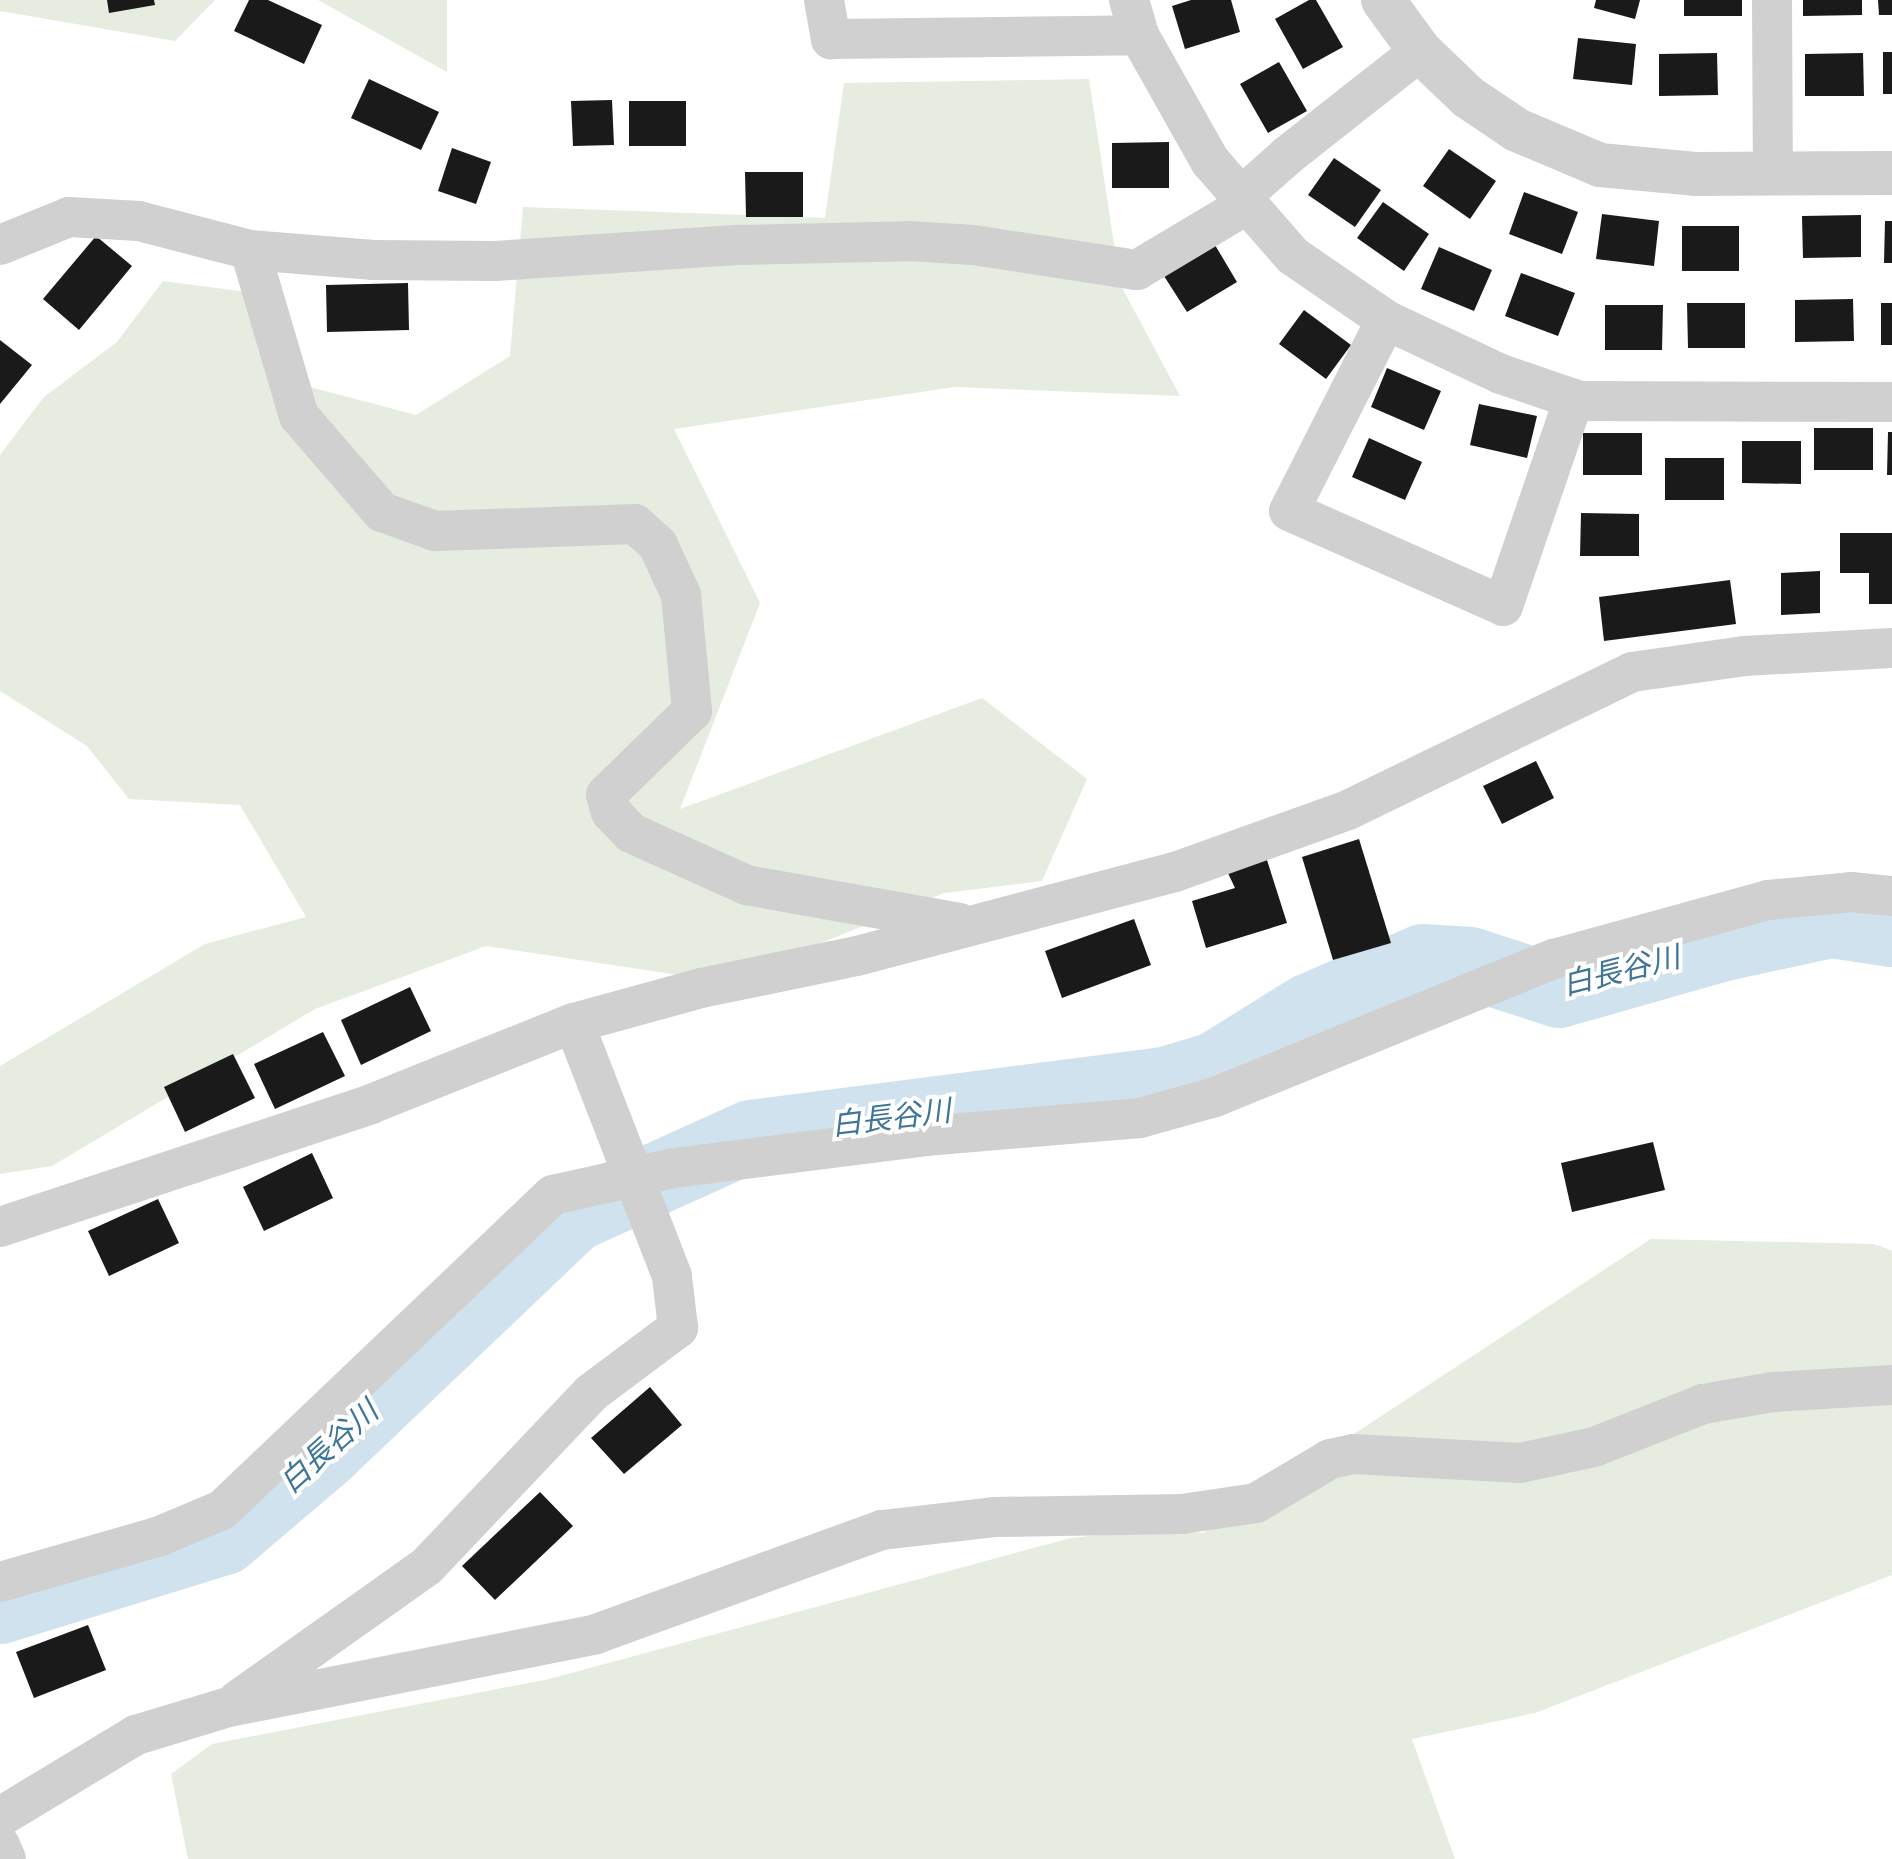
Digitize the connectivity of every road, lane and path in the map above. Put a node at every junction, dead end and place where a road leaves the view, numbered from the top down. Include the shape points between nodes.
1 (824, 0) edge
2 (1383, 0) edge
3 (1772, 0) edge
4 (1134, 17) edge
5 (1420, 51) junction
6 (1892, 173) edge
7 (1773, 174) junction
8 (1242, 196) junction
9 (0, 245) edge
10 (250, 250) junction
11 (1386, 320) junction
12 (1574, 399) junction
13 (1892, 402) edge
14 (1892, 648) edge
15 (1892, 896) edge
16 (974, 925) junction
17 (574, 1023) junction
18 (632, 1175) junction
19 (0, 1227) edge
20 (1892, 1385) edge
21 (0, 1582) edge
22 (229, 1707) junction
23 (0, 1817) edge
24 (0, 1845) edge
25 (6, 1859) edge

1 - 4 street via 831,39
2 - 5 street
3 - 7 street
4 - 8 street via 1210,161
5 - 7 street via 1468,97 1517,130 1600,165 1695,174
5 - 8 street
6 - 7 street
8 - 10 street via 1231,214 1137,270 973,245 909,241 739,245 495,261 374,260
8 - 11 street via 1293,256
9 - 10 street via 69,217 139,221
10 - 16 street via 299,416 382,512 435,531 635,524 658,545 681,595 692,711 606,795 611,812 631,833 746,885
11 - 12 street via 1501,374
11 - 12 street via 1289,511 1503,606
12 - 13 street
14 - 16 street via 1744,656 1632,672 1348,810 1175,872
15 - 18 street via 1851,892 1768,900 1554,959 1215,1097 1140,1118 926,1136
16 - 17 street
17 - 18 street
17 - 19 street via 371,1104
18 - 21 street via 553,1195 222,1510 160,1536
18 - 22 street via 672,1276 678,1328 591,1393 427,1566
20 - 22 street via 1773,1392 1703,1404 1594,1447 1520,1463 1353,1454 1330,1459 1256,1503 1182,1514 994,1517 882,1530 596,1634
22 - 23 street via 136,1735
24 - 25 street

